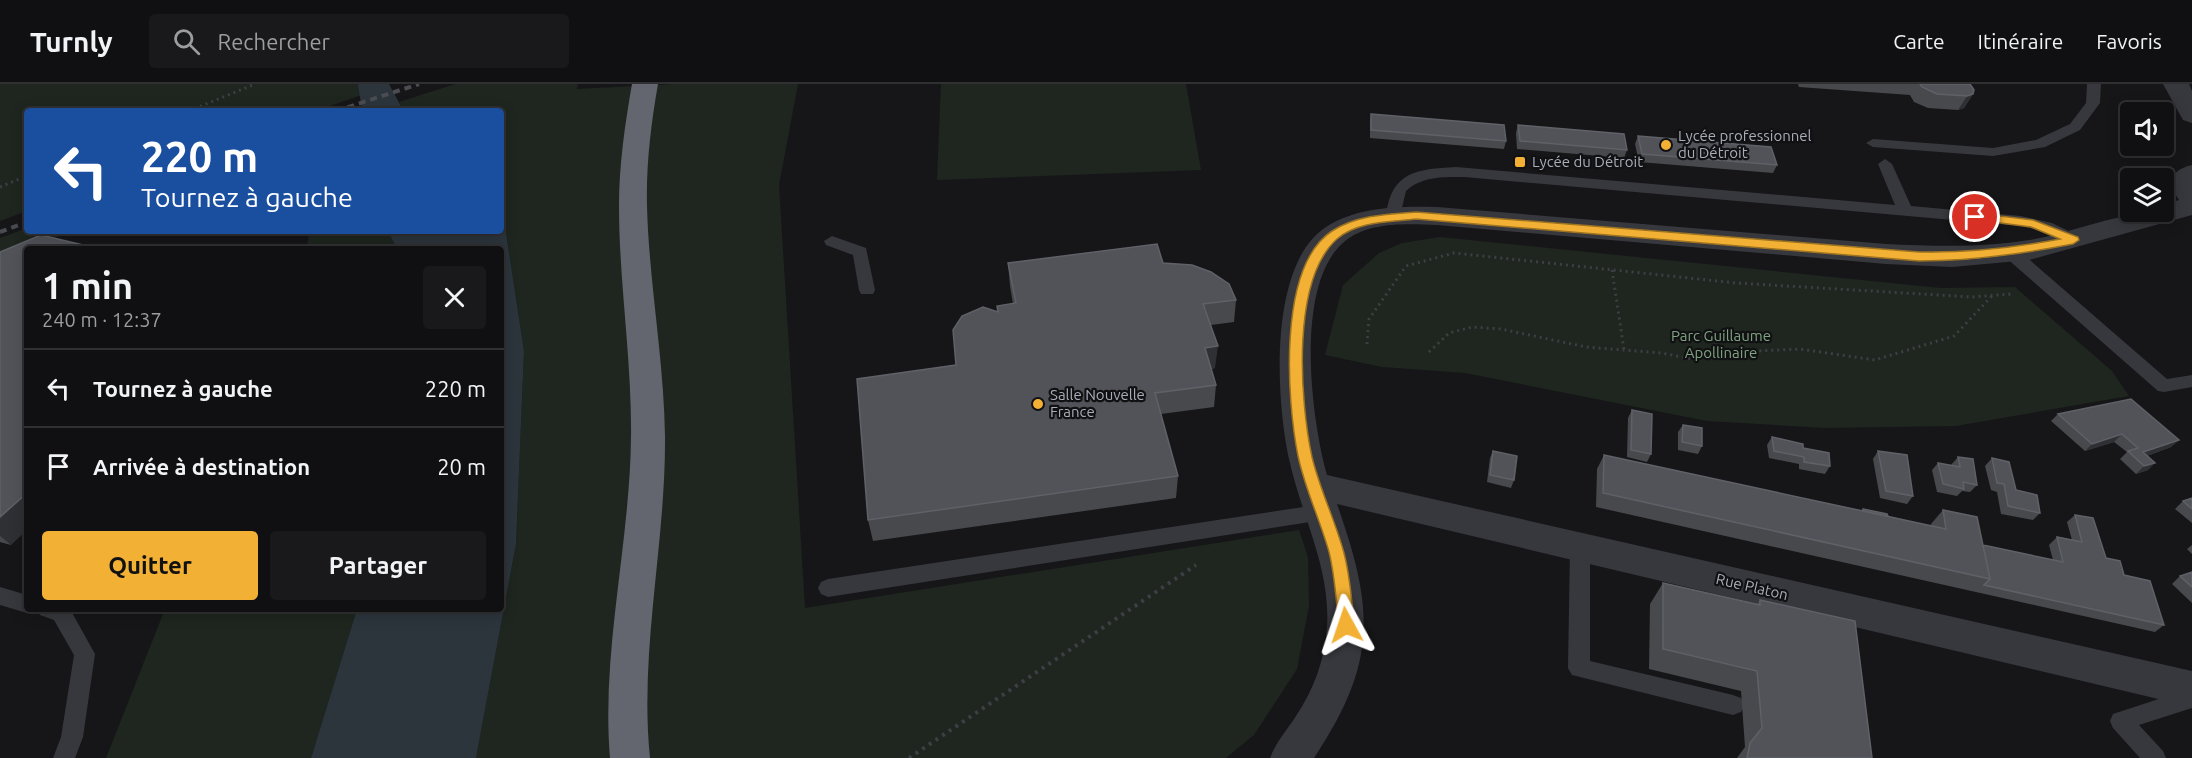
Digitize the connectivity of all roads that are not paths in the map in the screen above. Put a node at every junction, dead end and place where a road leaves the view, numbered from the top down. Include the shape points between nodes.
1 (645, 84) edge
2 (2094, 84) edge
3 (2176, 84) edge
4 (2192, 115) edge
5 (1873, 142) dead end
6 (1885, 164) dead end
7 (2192, 173) edge
8 (2192, 198) edge
9 (2192, 206) edge
10 (1905, 210) junction
11 (1394, 216) junction
12 (2073, 240) junction
13 (832, 241) dead end
14 (2010, 252) junction
15 (867, 290) dead end
16 (2192, 381) edge
17 (1318, 498) junction
18 (1581, 547) junction
19 (828, 588) dead end
20 (0, 596) edge
21 (24, 602) edge
22 (58, 612) edge
23 (2192, 689) edge
24 (2192, 698) edge
25 (1733, 705) dead end
26 (64, 758) edge
27 (630, 758) edge
28 (1290, 758) edge
29 (2155, 758) edge

1 - 27 highway via 633,206 645,360 647,447 643,539 631,640
2 - 5 lane via 2093,103 2075,127 2040,144 1993,152
3 - 4 street
6 - 10 lane
7 - 8 street via 2184,183
9 - 12 street
10 - 11 lane via 1464,172 1433,174 1405,185 1396,196
10 - 12 lane via 2021,221
11 - 14 street via 1466,218 1908,256
11 - 17 street via 1360,223 1334,235 1318,253 1305,281 1296,342 1296,394 1305,458
12 - 14 street
13 - 15 lane via 860,252
14 - 16 lane via 2164,386
17 - 18 street, Rue Platon
17 - 19 lane
17 - 28 street via 1341,574 1346,625 1335,679 1324,705
18 - 23 street, Rue Platon
18 - 25 lane via 1579,668
20 - 21 lane
22 - 26 lane via 85,654 72,737
24 - 29 lane via 2121,721

